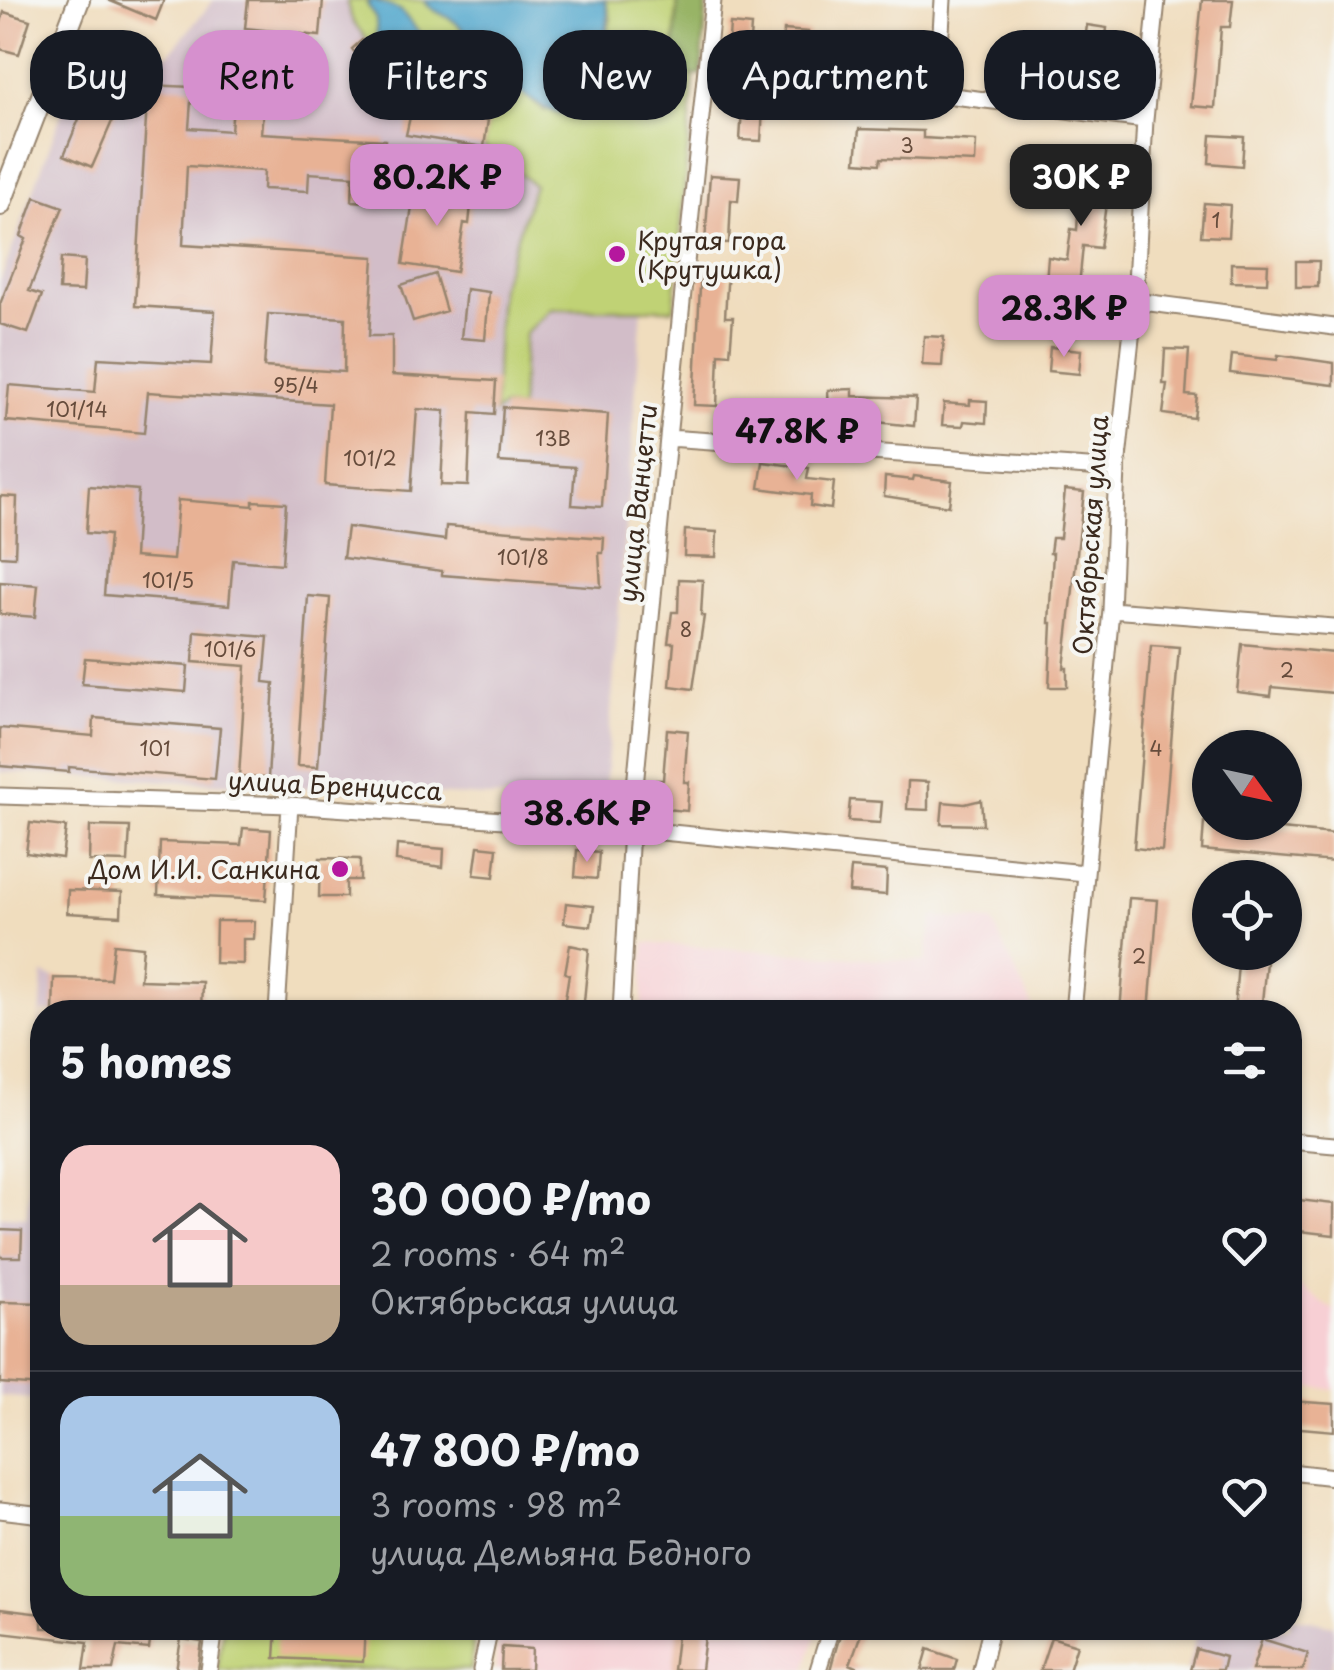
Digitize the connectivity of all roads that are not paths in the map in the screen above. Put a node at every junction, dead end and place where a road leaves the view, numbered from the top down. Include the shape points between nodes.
1 (78, 0) edge
2 (714, 0) edge
3 (943, 0) edge
4 (1157, 0) edge
5 (712, 30) edge
6 (941, 30) edge
7 (1154, 30) edge
8 (707, 87) edge
9 (1146, 120) edge
10 (0, 205) edge
11 (1136, 302) junction
12 (1334, 327) edge
13 (668, 438) junction
14 (1117, 469) junction
15 (1111, 610) junction
16 (1334, 626) edge
17 (0, 796) edge
18 (290, 806) junction
19 (631, 829) junction
20 (1085, 872) junction
21 (278, 1000) edge
22 (623, 1000) edge
23 (1073, 1000) edge
24 (1302, 1142) edge
25 (1334, 1145) edge
26 (1302, 1473) edge
27 (1334, 1477) edge
28 (0, 1510) edge
29 (30, 1513) edge
30 (213, 1640) edge
31 (487, 1640) edge
32 (827, 1640) edge
33 (989, 1640) edge
34 (209, 1670) edge
35 (481, 1670) edge
36 (818, 1670) edge
37 (981, 1670) edge

1 - 10 street
2 - 5 street, улица Ванцетти
3 - 6 street
4 - 7 street, Октябрьская улица
8 - 13 street, улица Ванцетти
9 - 11 street, Октябрьская улица
11 - 12 street
11 - 14 street, Октябрьская улица
13 - 14 street
13 - 19 street, улица Ванцетти
14 - 15 street, Октябрьская улица
15 - 16 street
15 - 20 street, Октябрьская улица
17 - 18 street, улица Бренцисса
18 - 19 street, улица Бренцисса
18 - 21 street
19 - 20 street, улица Бренцисса
19 - 22 street, улица Ванцетти
20 - 23 street, Октябрьская улица
24 - 25 street
26 - 27 street
28 - 29 street
30 - 34 street
31 - 35 street
32 - 36 street
33 - 37 street

